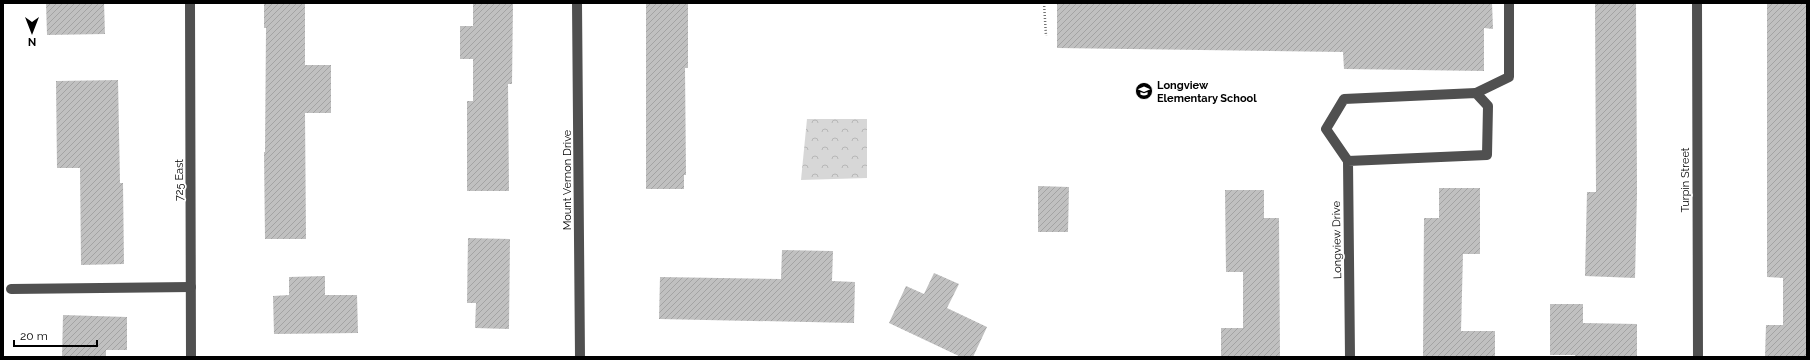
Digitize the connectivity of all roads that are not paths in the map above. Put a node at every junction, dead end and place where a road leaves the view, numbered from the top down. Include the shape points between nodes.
1 (190, 3) edge
2 (577, 3) edge
3 (1509, 3) edge
4 (1697, 3) edge
5 (1476, 93) junction
6 (1348, 161) junction
7 (191, 287) junction
8 (11, 289) dead end
9 (192, 357) edge
10 (580, 357) edge
11 (1350, 357) edge
12 (1698, 357) edge

1 - 7 street, 725 East
2 - 10 street, Mount Vernon Drive
3 - 5 street via 1509,77
4 - 12 street, Turpin Street
5 - 6 street via 1488,106 1487,155
5 - 6 street via 1344,99 1326,129
6 - 11 street, Longview Drive
7 - 8 street
7 - 9 street, 725 East

